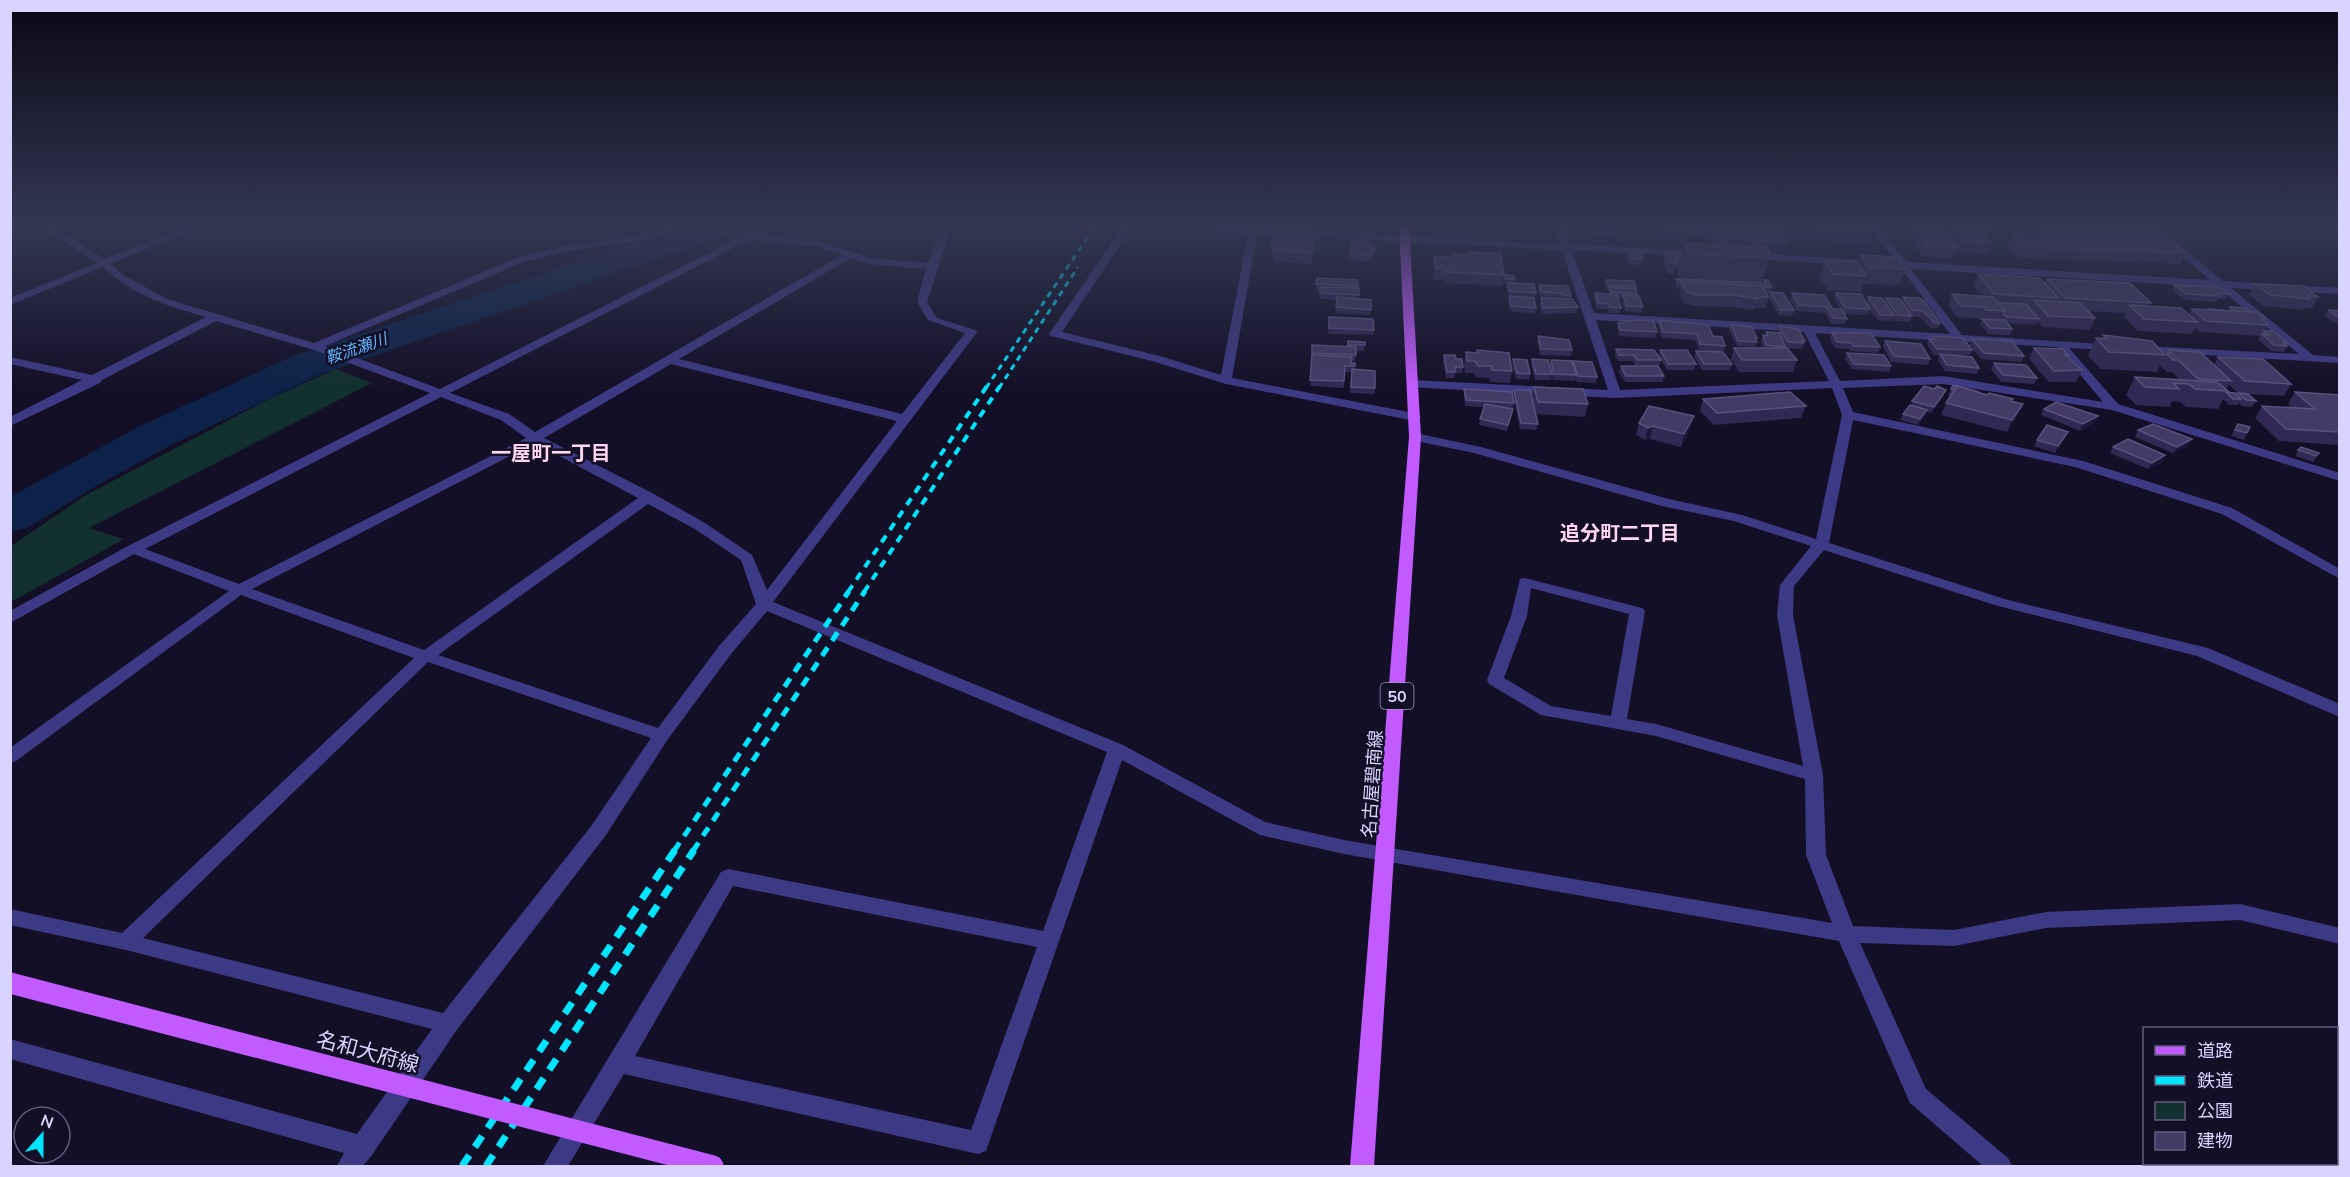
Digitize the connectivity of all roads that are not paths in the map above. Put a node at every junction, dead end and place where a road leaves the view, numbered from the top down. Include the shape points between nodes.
1 (62, 280) edge
2 (124, 280) edge
3 (475, 280) edge
4 (663, 280) edge
5 (806, 280) edge
6 (928, 280) edge
7 (1092, 280) edge
8 (1244, 280) edge
9 (1407, 280) edge
10 (1578, 280) edge
11 (1915, 280) edge
12 (2181, 280) edge
13 (2215, 280) edge
14 (2217, 282) junction
15 (2340, 291) edge
16 (10, 302) edge
17 (1591, 316) junction
18 (213, 318) junction
19 (1808, 329) junction
20 (1959, 338) junction
21 (2060, 344) junction
22 (315, 347) junction
23 (2310, 358) junction
24 (10, 360) edge
25 (669, 360) junction
26 (2340, 360) edge
27 (96, 380) junction
28 (1226, 380) junction
29 (1412, 384) junction
30 (1836, 384) junction
31 (442, 393) junction
32 (1615, 394) junction
33 (2114, 407) junction
34 (1848, 415) junction
35 (1415, 417) junction
36 (906, 419) junction
37 (10, 422) edge
38 (1415, 437) junction
39 (535, 438) junction
40 (2340, 477) edge
41 (649, 497) junction
42 (1822, 543) junction
43 (133, 549) junction
44 (2340, 575) edge
45 (239, 590) junction
46 (764, 604) junction
47 (10, 618) edge
48 (424, 657) junction
49 (2340, 711) edge
50 (1618, 723) junction
51 (662, 735) junction
52 (1117, 749) junction
53 (10, 757) edge
54 (1814, 775) junction
55 (1386, 854) junction
56 (10, 917) edge
57 (1846, 934) junction
58 (2340, 936) edge
59 (1050, 941) junction
60 (126, 942) junction
61 (10, 983) edge
62 (448, 1024) junction
63 (10, 1049) edge
64 (619, 1063) junction
65 (364, 1146) junction
66 (349, 1167) edge
67 (555, 1167) edge
68 (713, 1167) edge
69 (1362, 1167) edge
70 (2000, 1167) edge

1 - 16 street
2 - 18 street via 163,301
3 - 22 street
4 - 31 street
5 - 25 street
6 - 36 street via 922,302 933,320 972,331
7 - 28 street via 1055,334 1156,358
8 - 28 street
9 - 29 main road, 名古屋碧南線 / 50
10 - 17 street
11 - 20 street
12 - 14 street
13 - 14 street
14 - 15 street
14 - 23 street
17 - 19 street
17 - 32 street
18 - 22 street
18 - 27 street
19 - 20 street
19 - 30 street
20 - 21 street
21 - 23 street
21 - 33 street
22 - 31 street
23 - 26 street
24 - 27 street
25 - 36 street
25 - 39 street
27 - 37 street
28 - 35 street
29 - 32 street
29 - 35 main road, 名古屋碧南線 / 50
30 - 32 street
30 - 33 street via 1943,380
30 - 34 street
31 - 39 street via 505,417
31 - 43 street
33 - 40 street
34 - 42 street
34 - 44 street via 2078,464 2227,511
35 - 38 main road, 名古屋碧南線 / 50
36 - 46 street
38 - 42 street
38 - 55 main road, 名古屋碧南線 / 50
39 - 41 street
39 - 45 street
41 - 46 street via 747,558
41 - 48 street
42 - 49 street via 2003,603 2202,652
42 - 54 street via 1787,585 1785,615
43 - 45 street
43 - 47 street
45 - 48 street
45 - 53 street
46 - 51 street
46 - 52 street
48 - 51 street
48 - 60 street
50 - 50 street via 1546,711 1495,680 1519,616 1525,582 1637,611
50 - 54 street
51 - 62 street via 599,830
52 - 55 street via 1260,828
52 - 59 street
54 - 57 street via 1816,855
55 - 57 street
55 - 69 main road, 名古屋碧南線 / 50
56 - 60 street
57 - 58 street via 1954,938 2046,920 2240,912
57 - 70 street via 1918,1096
59 - 64 street via 728,877
59 - 64 street via 978,1143
60 - 62 street
61 - 68 main road, 名和大府線, bridge
62 - 65 street
63 - 65 street
64 - 67 street
65 - 66 street

